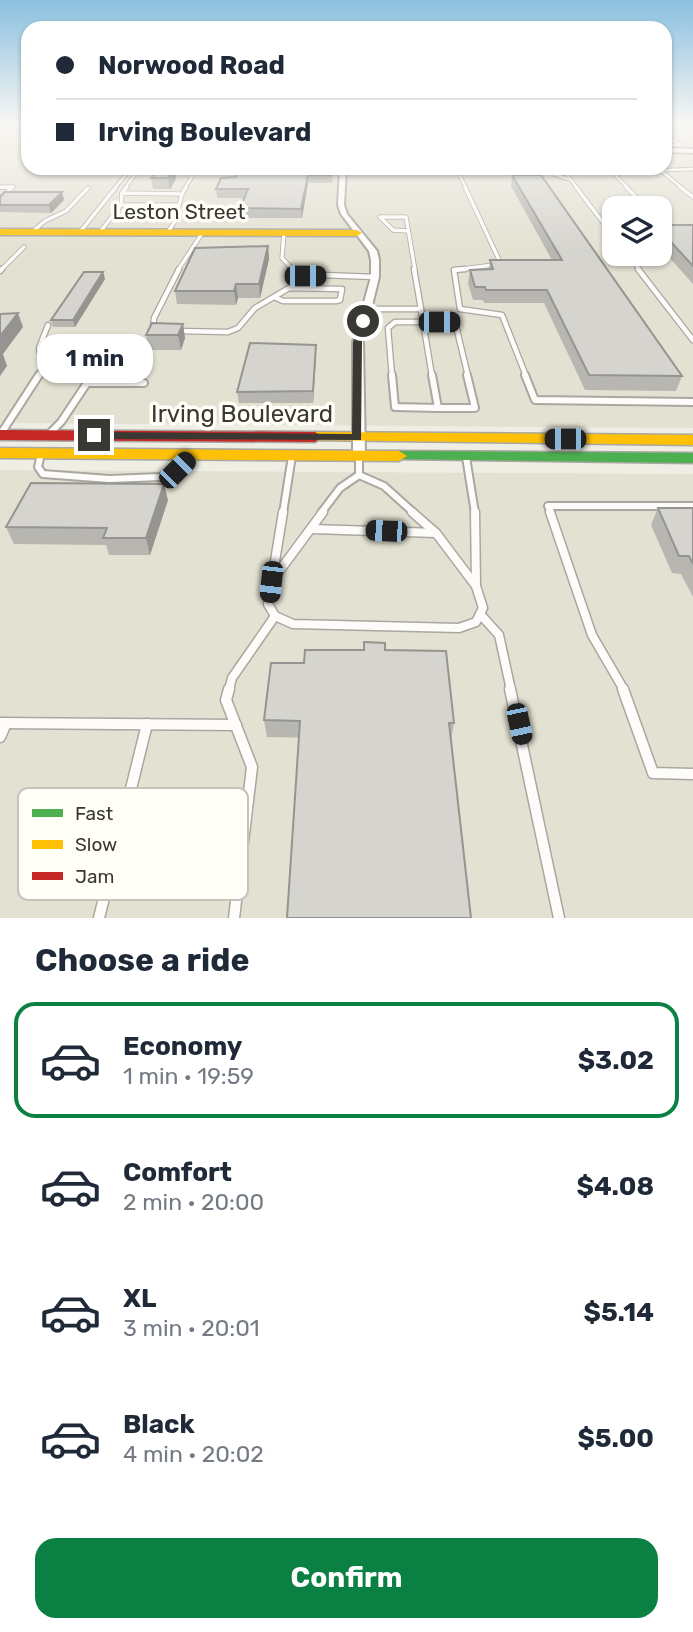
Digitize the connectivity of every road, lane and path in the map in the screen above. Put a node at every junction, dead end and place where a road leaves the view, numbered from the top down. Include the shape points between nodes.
1 (672, 169) edge
2 (693, 169) edge
3 (126, 175) edge
4 (135, 175) edge
5 (193, 175) edge
6 (343, 175) edge
7 (459, 175) edge
8 (556, 175) edge
9 (567, 175) edge
10 (617, 175) edge
11 (666, 175) edge
12 (571, 180) junction
13 (0, 187) edge
14 (88, 188) dead end
15 (683, 189) junction
16 (693, 189) edge
17 (122, 193) junction
18 (182, 194) junction
19 (635, 196) edge
20 (693, 197) edge
21 (0, 198) edge
22 (121, 205) junction
23 (177, 205) junction
24 (96, 213) junction
25 (115, 213) junction
26 (602, 221) edge
27 (408, 230) junction
28 (0, 232) edge
29 (32, 232) junction
30 (80, 232) junction
31 (100, 232) junction
32 (168, 232) junction
33 (203, 232) junction
34 (284, 233) junction
35 (357, 233) junction
36 (23, 247) dead end
37 (636, 266) edge
38 (0, 271) edge
39 (375, 277) junction
40 (274, 297) junction
41 (367, 309) junction
42 (421, 309) junction
43 (423, 322) junction
44 (48, 326) edge
45 (693, 340) edge
46 (144, 383) dead end
47 (693, 402) edge
48 (438, 408) junction
49 (0, 435) edge
50 (48, 435) junction
51 (358, 438) junction
52 (693, 440) edge
53 (0, 453) edge
54 (39, 454) junction
55 (192, 455) junction
56 (292, 456) junction
57 (359, 456) junction
58 (466, 457) junction
59 (693, 458) edge
60 (359, 475) junction
61 (693, 506) edge
62 (312, 528) junction
63 (436, 533) junction
64 (271, 582) junction
65 (476, 586) junction
66 (480, 614) junction
67 (275, 616) junction
68 (3, 723) edge
69 (147, 724) junction
70 (236, 725) junction
71 (0, 737) edge
72 (693, 774) edge
73 (131, 788) edge
74 (248, 801) edge
75 (103, 900) edge
76 (236, 900) edge
77 (99, 918) edge
78 (234, 918) edge
79 (559, 918) edge

1 - 2 lane
3 - 24 lane
4 - 17 lane
5 - 18 lane
6 - 35 street via 341,205
7 - 47 lane via 500,264 454,270 460,310 502,315 535,400
8 - 12 lane
9 - 12 lane
10 - 19 lane
11 - 15 lane
12 - 26 lane
13 - 21 lane via 13,187
14 - 29 lane via 66,211
15 - 16 lane
15 - 20 lane
17 - 18 lane
17 - 22 lane
18 - 23 lane
22 - 23 lane
22 - 25 lane
23 - 32 lane
24 - 25 lane
24 - 30 lane
25 - 31 lane
27 - 27 lane via 406,217 380,217 393,230
27 - 42 lane
28 - 29 main road, Leston Street
29 - 30 main road, Leston Street
30 - 31 main road, Leston Street
31 - 32 main road, Leston Street
32 - 33 main road, Leston Street
33 - 34 main road, Leston Street
33 - 40 lane via 187,253 154,318 153,330 228,331 238,328 255,308
34 - 35 main road, Leston Street
34 - 39 lane via 282,258 296,274
35 - 39 street via 373,251
36 - 38 lane
37 - 45 lane
39 - 41 street
40 - 40 lane via 289,288 342,289 336,302
41 - 42 lane
41 - 51 street via 358,342
42 - 43 lane
43 - 48 lane
43 - 48 lane via 455,322 475,408
43 - 48 lane via 395,322 388,328 395,407
44 - 49 lane via 39,348 43,369
46 - 50 lane via 87,383
49 - 50 main road, Irving Boulevard
50 - 51 main road, Irving Boulevard
50 - 54 main road
51 - 52 main road, Irving Boulevard
51 - 57 street
53 - 54 main road, Irving Boulevard
54 - 55 main road, Irving Boulevard
54 - 55 lane via 38,467 43,474 61,477 156,477 172,473
55 - 56 main road, Irving Boulevard
56 - 57 main road, Irving Boulevard
56 - 64 lane
57 - 58 main road, Irving Boulevard
57 - 60 lane
58 - 59 main road, Irving Boulevard
58 - 65 lane via 475,509
60 - 62 lane via 340,488
60 - 63 lane via 384,486
61 - 72 lane via 548,506 592,635 620,680 653,773
62 - 63 lane
62 - 64 lane
63 - 65 lane
64 - 67 lane via 268,604
65 - 66 lane via 483,608
66 - 67 lane via 477,622 459,628 293,624
66 - 79 lane via 499,635
67 - 70 lane via 232,678 226,700
68 - 69 lane
68 - 71 lane
69 - 70 lane
69 - 73 lane
70 - 74 lane via 252,767
75 - 77 lane
76 - 78 lane

